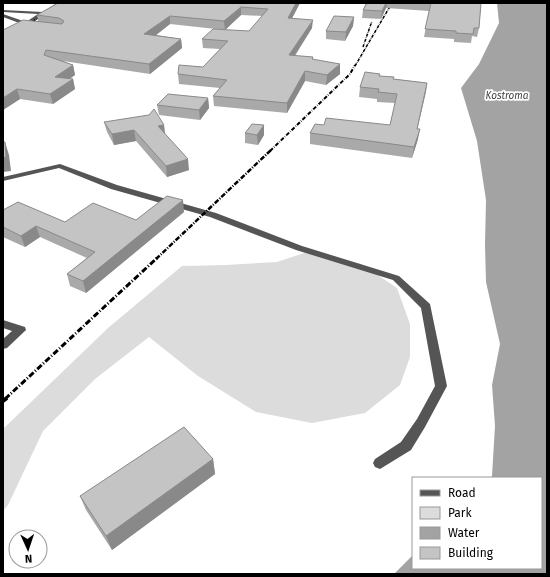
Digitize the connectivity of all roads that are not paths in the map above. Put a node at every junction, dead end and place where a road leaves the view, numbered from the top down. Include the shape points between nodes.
1 (60, 3) edge
2 (3, 11) edge
3 (44, 13) junction
4 (3, 15) edge
5 (24, 25) junction
6 (39, 27) edge
7 (3, 35) edge
8 (3, 179) edge
9 (3, 324) edge
10 (3, 345) edge
11 (380, 463) dead end

1 - 3 street
2 - 3 street
3 - 5 street
4 - 5 street
5 - 6 street
5 - 7 street
8 - 11 street via 60,166 114,187 213,215 300,248 396,278 426,307 441,386 406,446
9 - 10 street via 21,330

